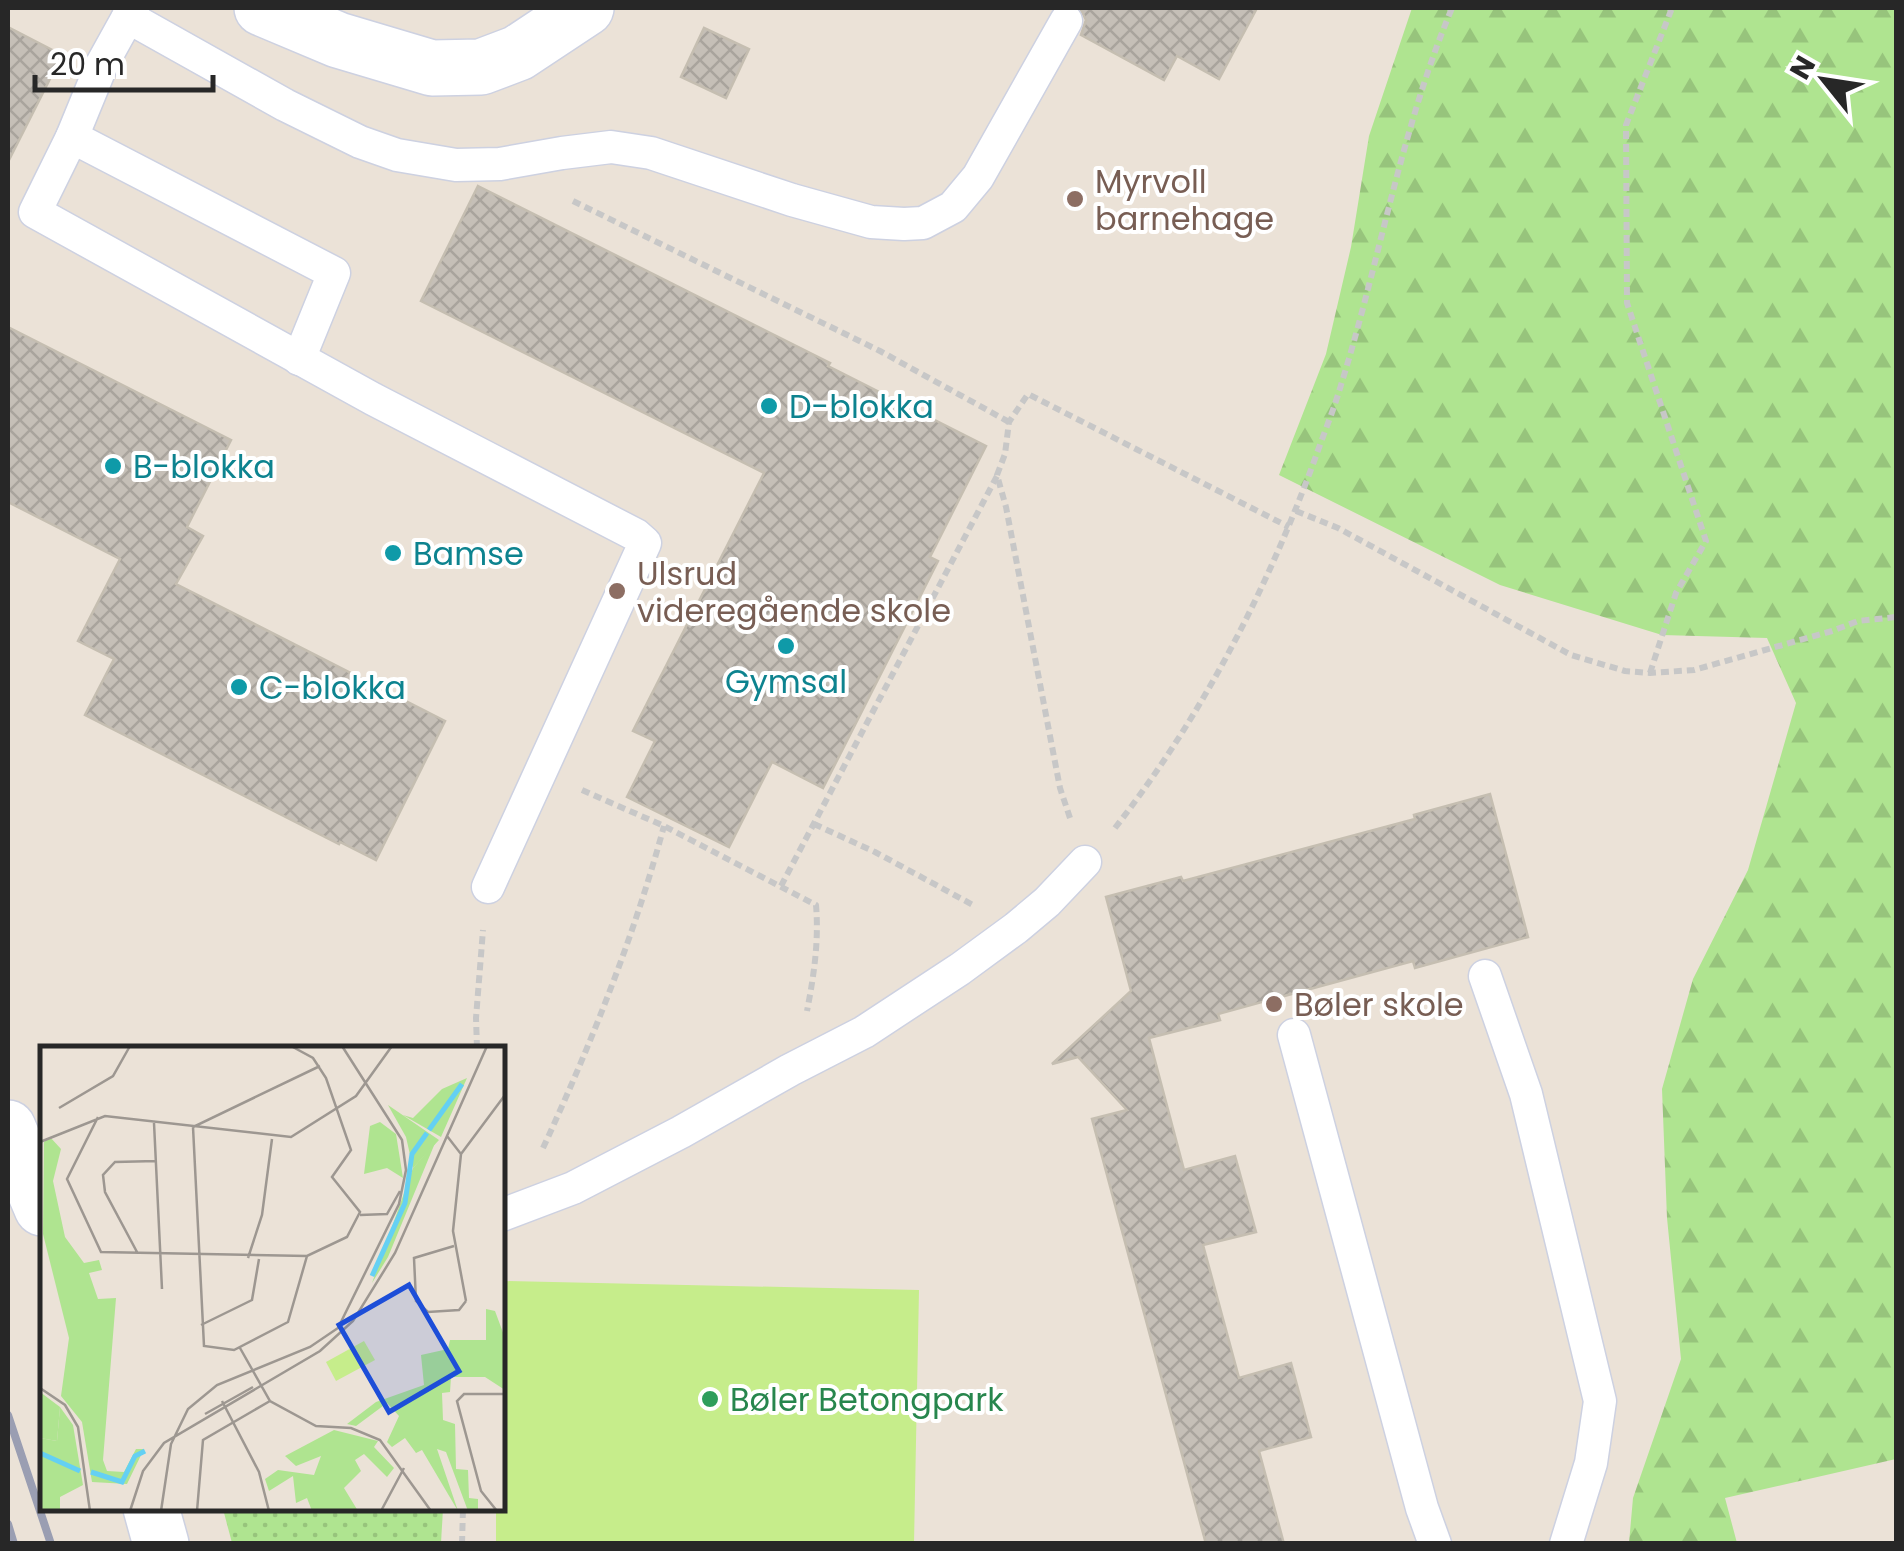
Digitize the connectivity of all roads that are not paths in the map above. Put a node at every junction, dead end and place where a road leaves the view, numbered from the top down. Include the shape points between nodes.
1 (262, 8) edge
2 (586, 8) edge
3 (130, 12) edge
4 (1066, 21) dead end
5 (72, 137) junction
6 (299, 358) junction
7 (1085, 862) road end
8 (488, 887) road end
9 (1485, 976) dead end
10 (1294, 1034) dead end
11 (8, 1128) edge
12 (40, 1203) edge
13 (506, 1214) edge
14 (152, 1511) edge
15 (161, 1544) edge
16 (1435, 1544) edge
17 (1566, 1544) edge

1 - 2 street via 432,68 481,67 518,53
3 - 4 lane via 205,62 397,155 456,165 611,148 638,151 871,222 923,224 952,207 978,177
3 - 5 lane
5 - 6 lane via 35,212
5 - 6 lane via 334,273
6 - 8 lane via 646,543
7 - 13 lane via 1016,928 864,1032 573,1188
9 - 17 lane via 1526,1094 1600,1401 1591,1463
10 - 16 lane
11 - 12 street
14 - 15 street

